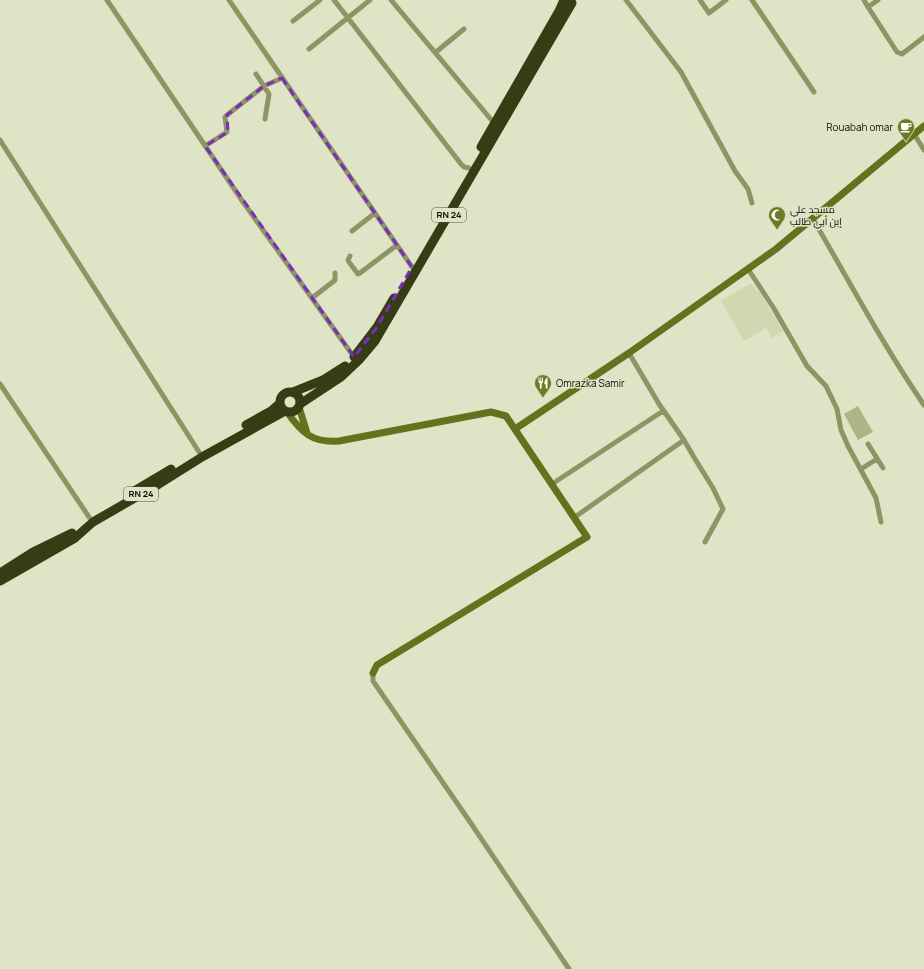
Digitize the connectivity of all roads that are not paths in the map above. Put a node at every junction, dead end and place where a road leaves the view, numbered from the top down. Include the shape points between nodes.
1 (107, 0) edge
2 (229, 0) edge
3 (320, 0) edge
4 (334, 0) edge
5 (370, 0) edge
6 (391, 0) edge
7 (626, 0) edge
8 (700, 0) edge
9 (726, 0) edge
10 (752, 0) edge
11 (864, 0) edge
12 (878, 0) edge
13 (570, 1) edge
14 (868, 7) junction
15 (348, 17) junction
16 (293, 21) dead end
17 (464, 29) dead end
18 (924, 37) edge
19 (310, 49) dead end
20 (436, 52) junction
21 (256, 74) dead end
22 (282, 78) junction
23 (264, 86) junction
24 (814, 92) dead end
25 (265, 119) dead end
26 (494, 123) junction
27 (924, 126) edge
28 (914, 134) junction
29 (0, 140) edge
30 (206, 146) junction
31 (924, 150) edge
32 (469, 168) junction
33 (752, 203) dead end
34 (375, 213) junction
35 (813, 219) junction
36 (352, 231) dead end
37 (397, 245) junction
38 (350, 256) dead end
39 (412, 267) junction
40 (748, 269) junction
41 (335, 273) dead end
42 (312, 298) junction
43 (629, 353) junction
44 (354, 357) junction
45 (0, 384) edge
46 (293, 392) junction
47 (924, 405) edge
48 (299, 406) junction
49 (284, 408) junction
50 (663, 411) junction
51 (515, 429) junction
52 (307, 433) junction
53 (684, 440) junction
54 (868, 444) dead end
55 (199, 452) junction
56 (877, 459) junction
57 (883, 468) dead end
58 (861, 469) junction
59 (552, 484) junction
60 (89, 517) junction
61 (575, 517) junction
62 (881, 522) dead end
63 (705, 542) dead end
64 (0, 573) edge
65 (0, 581) edge
66 (373, 673) joint
67 (569, 969) edge

1 - 30 street
2 - 22 street
3 - 16 street
4 - 15 street
5 - 15 street
6 - 20 street
7 - 33 street via 681,72 735,171 748,189
8 - 9 street via 709,12
10 - 24 street
11 - 14 street
12 - 14 street
13 - 26 highway, RN 24 via 559,11
13 - 48 highway, RN 24 via 375,341 341,377
14 - 18 street via 897,52 902,54
15 - 19 street
15 - 32 street via 461,164
17 - 20 street
20 - 26 street
21 - 23 street
22 - 23 street
22 - 34 street
23 - 25 street via 269,94
23 - 30 street via 225,117 227,132
26 - 32 highway, RN 24
27 - 28 main road
28 - 31 street
28 - 35 main road
29 - 55 street
30 - 42 street
32 - 39 highway, RN 24
34 - 36 street
34 - 37 street
35 - 40 main road
35 - 47 street via 859,301
37 - 38 street via 358,274 348,260
37 - 39 street
39 - 44 highway, RN 24 via 377,327
40 - 43 main road
40 - 58 street via 807,366 826,386 837,409 841,430
41 - 42 street via 335,280
42 - 44 street
43 - 50 street
43 - 51 main road
44 - 46 highway, RN 24 via 330,376
45 - 60 street
46 - 48 highway via 299,397
46 - 49 highway via 288,392 281,399
48 - 49 highway via 294,411
48 - 52 main road
49 - 52 main road via 296,424
49 - 55 highway, RN 24 via 271,410
49 - 65 highway, RN 24 via 93,522 75,538
50 - 53 street
50 - 59 street
51 - 52 main road via 506,416 492,412 339,441 318,440
51 - 59 main road
53 - 61 street
53 - 63 street via 723,509
54 - 56 street
55 - 60 highway, RN 24
56 - 57 street
56 - 58 street
58 - 62 street via 876,498
59 - 61 main road
60 - 64 highway, RN 24 via 71,534 33,552
61 - 66 main road via 587,537 377,665
66 - 67 street via 373,681

